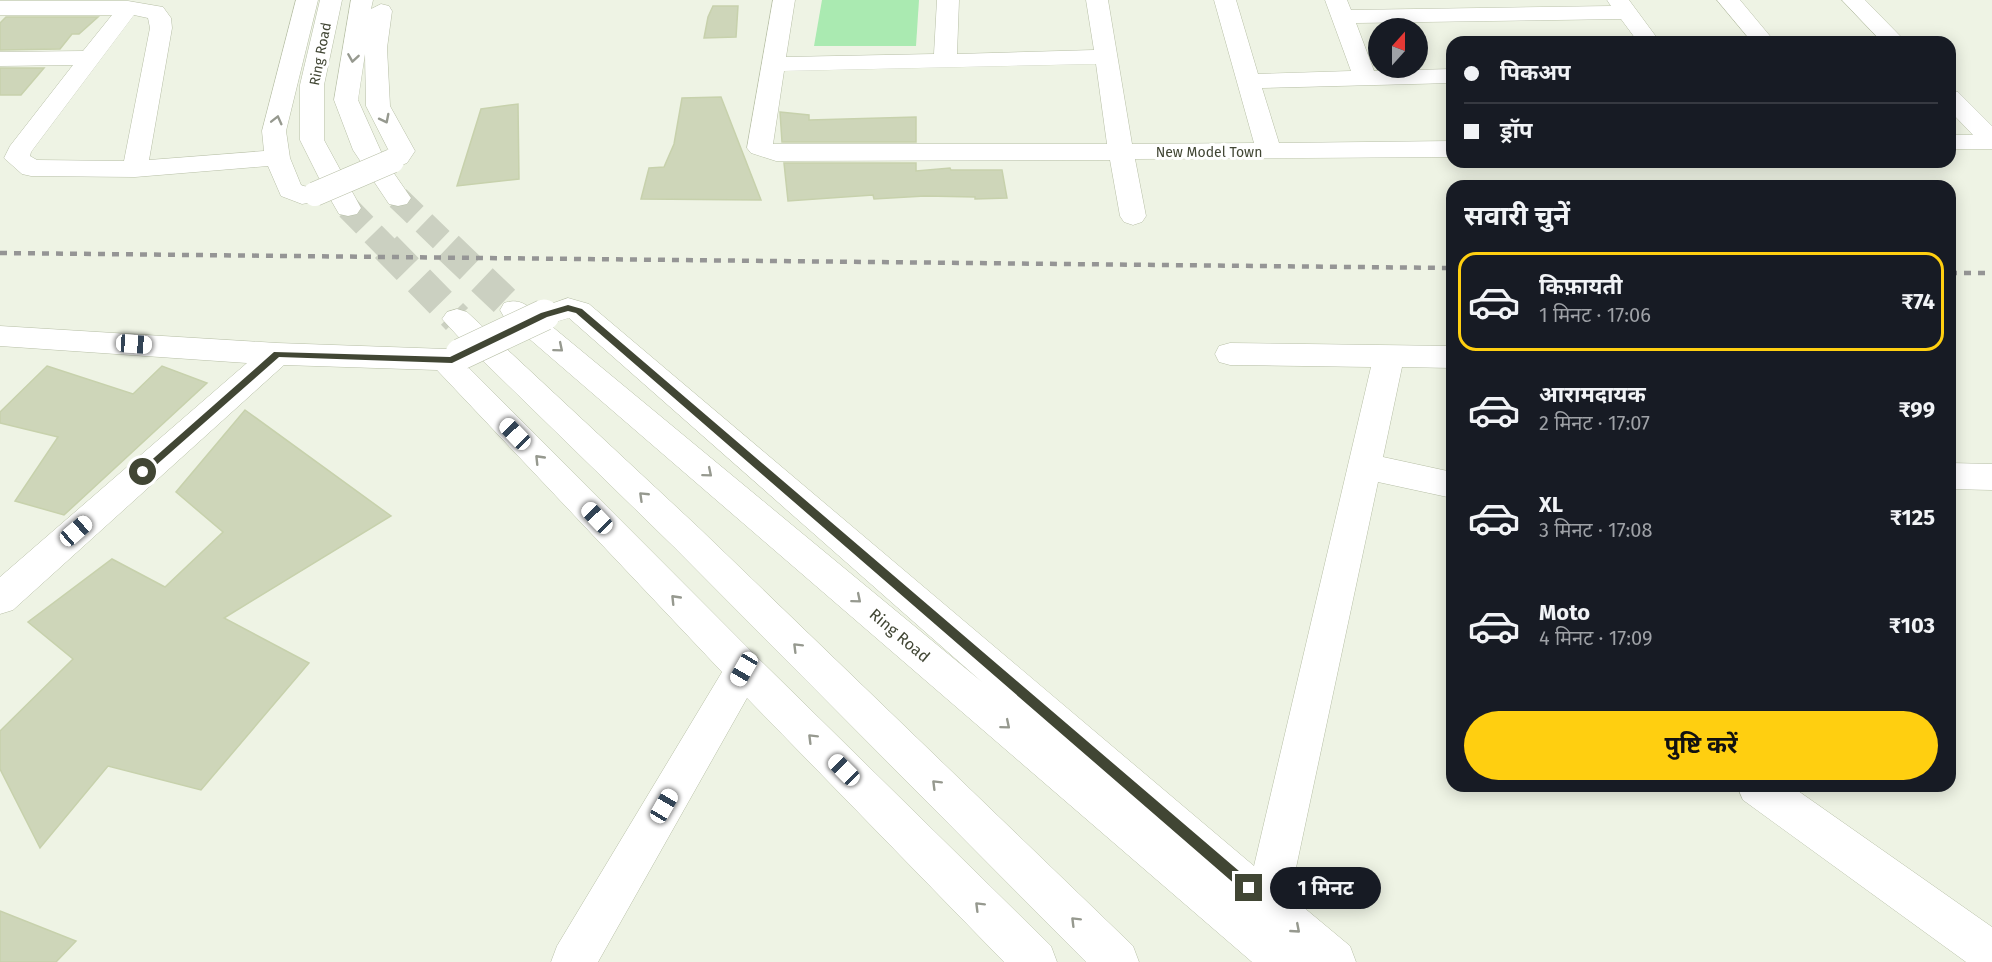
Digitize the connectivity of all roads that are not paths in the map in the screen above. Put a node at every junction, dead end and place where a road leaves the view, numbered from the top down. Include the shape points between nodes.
1 (307, 0) edge
2 (331, 0) edge
3 (362, 0) edge
4 (382, 0) edge
5 (784, 0) edge
6 (948, 0) edge
7 (1097, 0) edge
8 (1225, 0) edge
9 (1728, 0) edge
10 (1853, 0) edge
11 (74, 4) edge
12 (1623, 6) edge
13 (0, 8) edge
14 (128, 8) junction
15 (1339, 8) edge
16 (1645, 36) edge
17 (1759, 36) edge
18 (1889, 36) edge
19 (1105, 57) junction
20 (90, 58) junction
21 (945, 61) junction
22 (5, 64) edge
23 (774, 64) junction
24 (1446, 76) edge
25 (1365, 77) junction
26 (1249, 81) junction
27 (1956, 104) edge
28 (1992, 141) edge
29 (1956, 142) edge
30 (1446, 149) edge
31 (1121, 152) junction
32 (1269, 152) junction
33 (277, 158) junction
34 (135, 170) junction
35 (398, 198) tunnel mouth
36 (348, 208) tunnel mouth
37 (1133, 216) dead end
38 (529, 312) junction
39 (5, 339) edge
40 (456, 344) junction
41 (277, 354) junction
42 (1230, 354) dead end
43 (1389, 356) junction
44 (1446, 357) edge
45 (1365, 466) junction
46 (1956, 476) edge
47 (1992, 477) edge
48 (1446, 484) edge
49 (0, 598) edge
50 (744, 669) junction
51 (1765, 792) edge
52 (1267, 903) junction
53 (1016, 954) edge
54 (1992, 954) edge
55 (573, 962) edge
56 (1117, 962) edge
57 (1286, 962) edge
58 (1334, 962) edge

33 -> 1 street via 274,131
2 - 36 street, Ring Road via 312,85 312,140
3 -> 35 street, Ring Road via 346,100 366,150
4 -> 33 street, bridge via 376,48 378,106 402,151 398,158 302,196 290,190
5 - 23 street
6 - 21 street
7 - 19 street
8 - 26 street
9 - 17 street
10 - 18 street
11 - 13 street
11 - 14 street
12 - 15 street
12 - 16 street
14 - 20 street
14 - 34 street via 155,12 161,28
15 - 25 street
19 - 21 street
19 - 31 street
20 - 22 street
20 - 34 street via 17,158 32,168
21 - 23 street
23 - 31 street, New Model Town via 759,144 769,152
24 - 25 street
25 - 26 street
26 - 32 street
27 - 28 street
28 - 29 street
30 - 32 street, New Model Town
31 - 32 street, New Model Town
31 - 37 street
33 - 34 street
38 - 40 street, bridge
38 - 52 street via 568,308 579,311
38 -> 57 street, Ring Road
39 - 41 street
40 - 41 street
50 -> 40 street via 450,367
56 -> 40 street via 686,537
41 - 49 street
42 - 43 street
43 - 44 street
43 - 45 street
45 - 48 street
45 - 52 street
46 - 47 street
53 -> 50 street
50 - 55 street
51 - 54 street
52 -> 58 street

